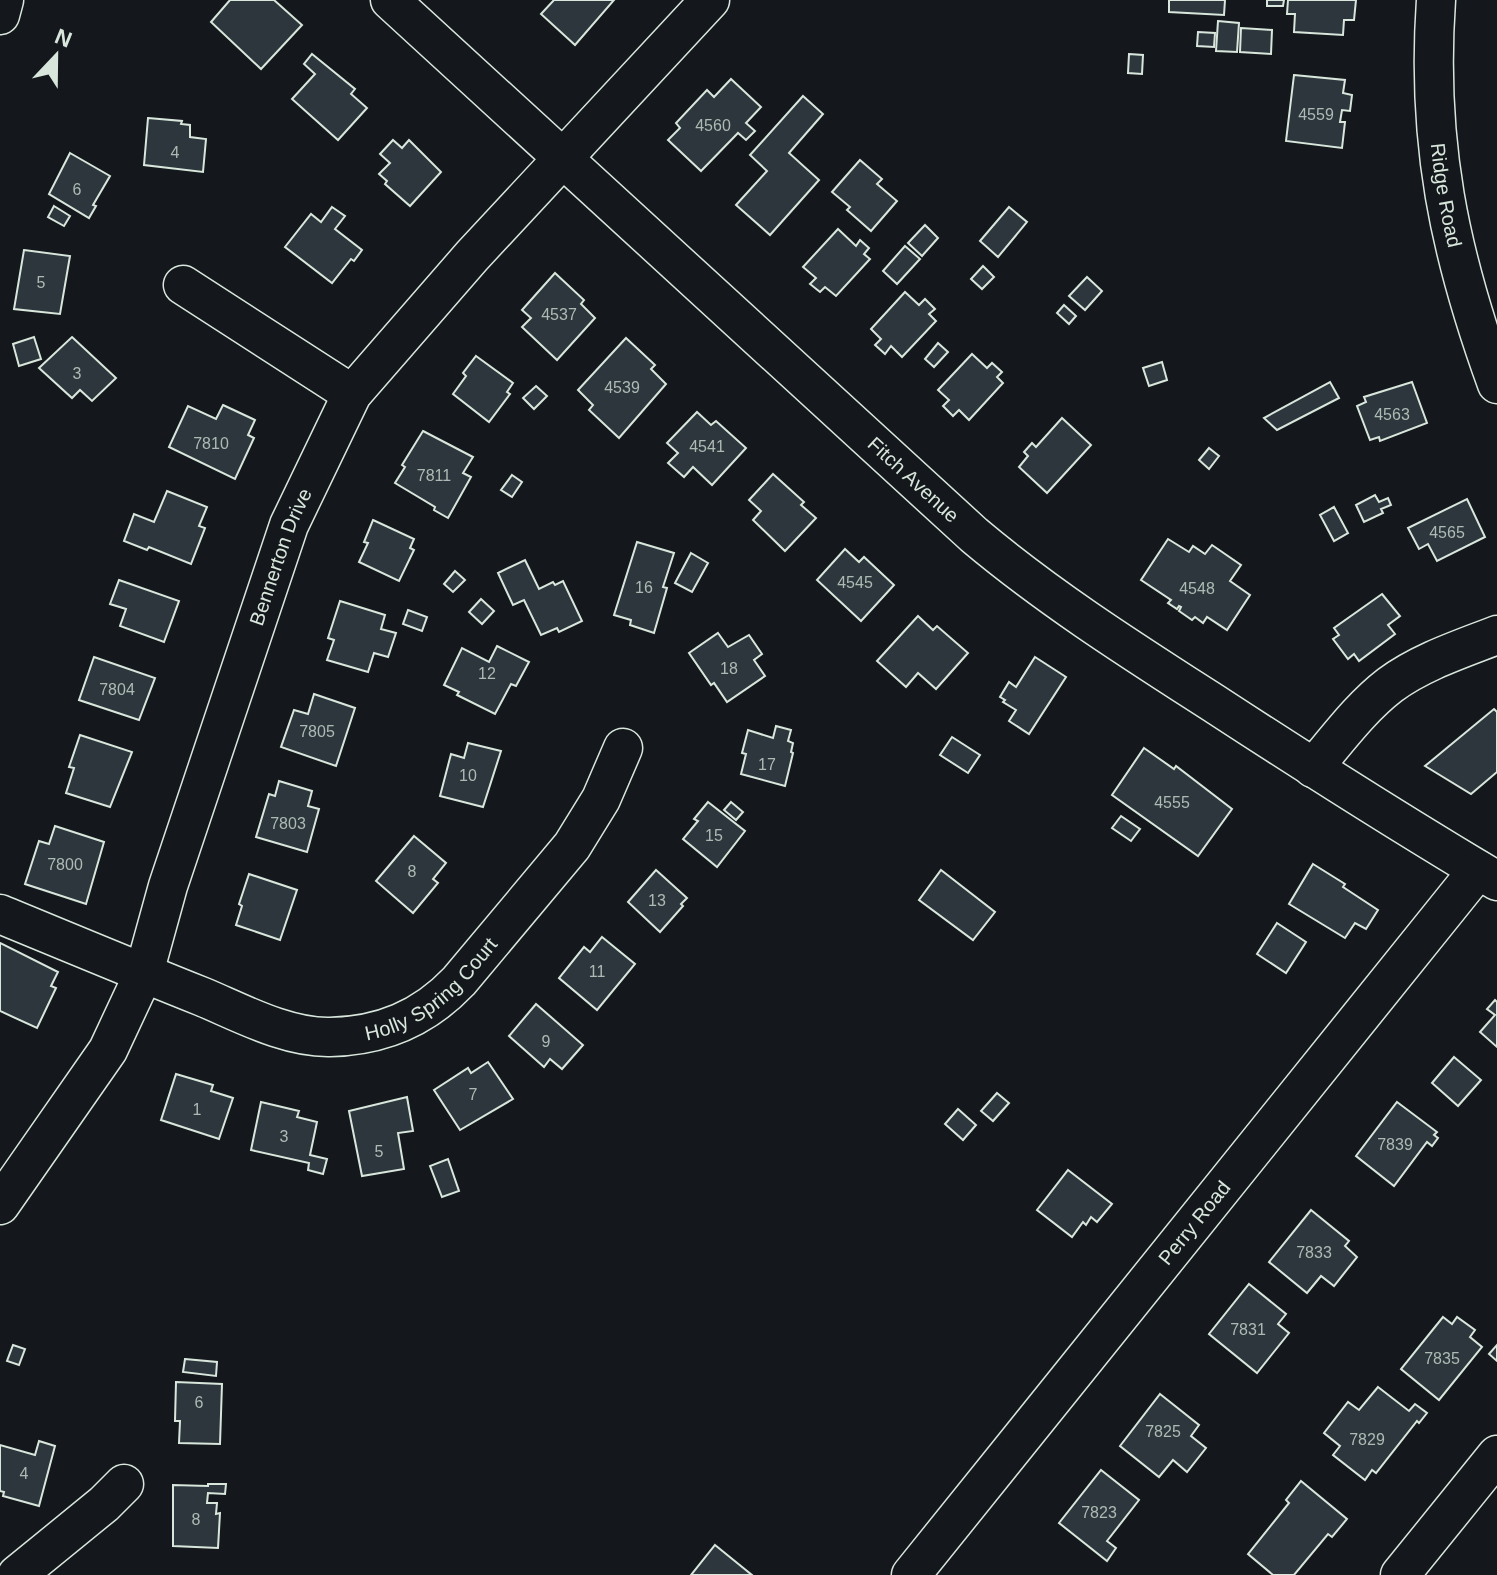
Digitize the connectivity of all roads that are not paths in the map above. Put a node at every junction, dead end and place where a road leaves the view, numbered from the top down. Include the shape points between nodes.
1 (4, 0) edge
2 (390, 0) edge
3 (710, 0) edge
4 (1436, 0) edge
5 (0, 15) edge
6 (564, 159) junction
7 (183, 285) dead end
8 (1497, 384) edge
9 (352, 394) junction
10 (1497, 635) edge
11 (623, 748) dead end
12 (1313, 768) junction
13 (1488, 875) edge
14 (0, 914) edge
15 (144, 973) junction
16 (3, 1197) edge
17 (1497, 1455) edge
18 (124, 1484) dead end
19 (17, 1575) edge
20 (911, 1575) edge
21 (1400, 1575) edge

1 - 5 street
2 - 6 street, Fitch Avenue
3 - 6 street, Bennerton Drive
4 - 8 street, Ridge Road via 1433,90 1440,174 1452,240
6 - 9 street, Bennerton Drive
6 - 12 street, Fitch Avenue via 1027,580
7 - 9 street
9 - 15 street, Bennerton Drive via 289,525
10 - 12 street via 1391,684
11 - 15 street, Holly Spring Court via 601,799 572,846 459,981 413,1018 379,1032 326,1037 267,1023
12 - 13 street, Fitch Avenue
13 - 20 street, Perry Road
14 - 15 street, Holly Spring Court
15 - 16 street, Bennerton Drive via 108,1050
17 - 21 street
18 - 19 street

